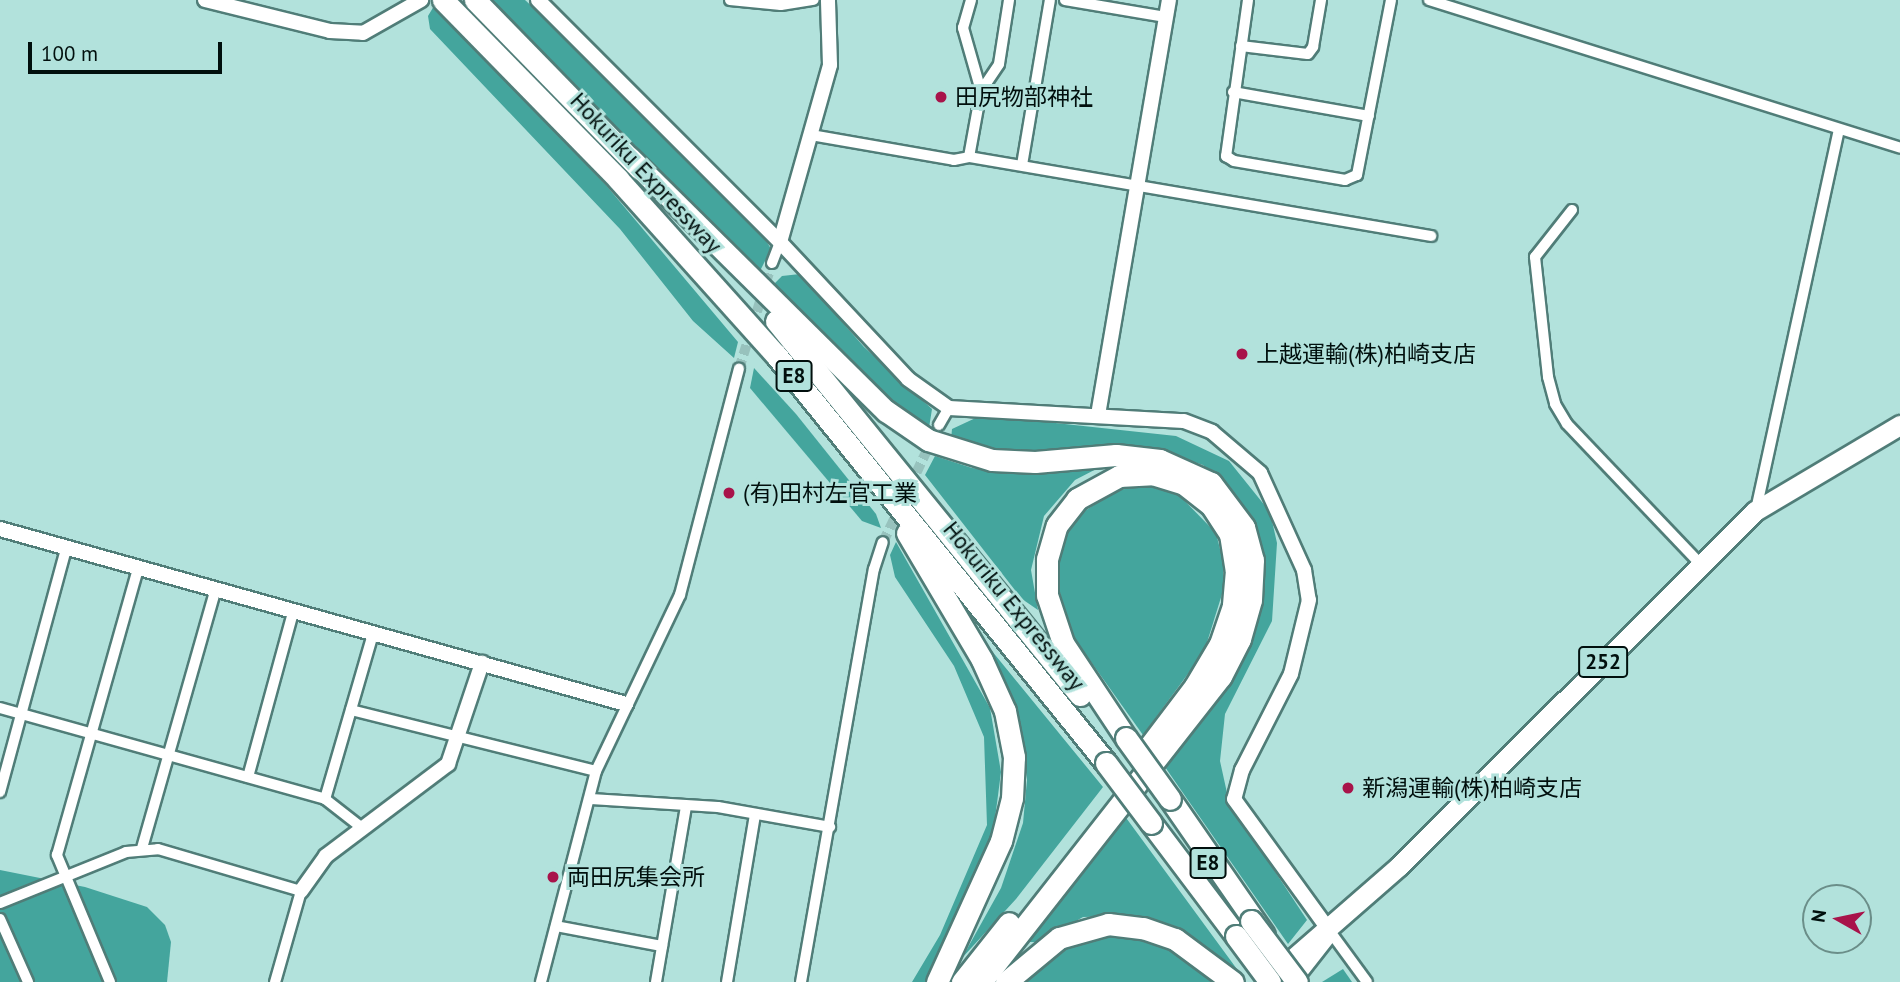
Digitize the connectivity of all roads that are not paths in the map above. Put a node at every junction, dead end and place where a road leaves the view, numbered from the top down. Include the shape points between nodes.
1 (205, 0) edge
2 (421, 0) edge
3 (475, 0) edge
4 (538, 0) edge
5 (730, 0) edge
6 (814, 0) edge
7 (828, 0) edge
8 (971, 0) edge
9 (1009, 0) edge
10 (1050, 0) edge
11 (1065, 0) edge
12 (1169, 0) edge
13 (1248, 0) edge
14 (1321, 0) edge
15 (1391, 0) edge
16 (1429, 0) edge
17 (449, 6) edge
18 (1166, 17) junction
19 (1241, 46) junction
20 (981, 91) junction
21 (1233, 92) junction
22 (1368, 116) junction
23 (1839, 130) junction
24 (811, 135) junction
25 (1900, 148) edge
26 (970, 157) junction
27 (630, 158) junction
28 (1022, 165) junction
29 (1139, 183) junction
30 (1572, 210) dead end
31 (1431, 236) dead end
32 (780, 242) junction
33 (772, 263) tunnel mouth
34 (700, 269) junction
35 (739, 369) tunnel mouth
36 (949, 408) junction
37 (1098, 415) junction
38 (939, 425) tunnel mouth
39 (1900, 425) edge
40 (1755, 512) junction
41 (0, 529) edge
42 (883, 542) tunnel mouth
43 (66, 549) junction
44 (1702, 566) junction
45 (138, 569) junction
46 (215, 592) junction
47 (293, 613) junction
48 (373, 634) junction
49 (482, 663) junction
50 (626, 704) junction
51 (0, 708) edge
52 (351, 710) junction
53 (21, 714) junction
54 (91, 734) junction
55 (459, 739) junction
56 (1123, 742) junction
57 (167, 756) junction
58 (596, 771) junction
59 (248, 777) junction
60 (0, 792) edge
61 (325, 799) junction
62 (590, 799) junction
63 (687, 806) junction
64 (755, 814) junction
65 (361, 827) junction
66 (830, 827) junction
67 (142, 848) junction
68 (64, 877) junction
69 (301, 891) junction
70 (0, 903) edge
71 (0, 919) edge
72 (1247, 925) junction
73 (556, 926) junction
74 (1329, 930) junction
75 (662, 946) junction
76 (28, 982) edge
77 (110, 982) edge
78 (275, 982) edge
79 (541, 982) edge
80 (656, 982) edge
81 (727, 982) edge
82 (800, 982) edge
83 (937, 982) edge
84 (962, 982) edge
85 (981, 982) edge
86 (1006, 982) edge
87 (1233, 982) edge
88 (1268, 982) edge
89 (1289, 982) edge
90 (1297, 982) edge
91 (1367, 982) edge

1 - 2 street via 330,32 363,33
3 - 27 highway, Hokuriku Expressway / E8
4 - 32 street
5 - 6 street via 781,5
7 - 24 street via 830,65
8 - 20 street via 963,28
9 - 20 street via 999,64
10 - 28 street
11 - 18 street
12 - 18 street
13 - 19 street
14 - 19 street via 1308,54
15 - 22 street
16 - 23 street
17 - 34 highway, Hokuriku Expressway / E8
18 - 29 street
19 - 21 street
20 - 26 street
21 - 22 street
21 - 22 street via 1226,156 1258,166 1353,179
23 - 25 street
23 - 40 street
24 - 26 street via 954,160
24 - 32 street
26 - 28 street
27 - 56 highway, Hokuriku Expressway / E8 via 876,439
27 - 85 highway via 886,411 928,440 992,460 1035,462 1116,455 1160,460 1211,483 1244,527 1253,561 1251,600 1240,639 1221,676
28 - 29 street
29 - 31 street
29 - 37 street
30 - 44 street via 1535,257 1555,404 1567,424
32 - 33 street
32 - 36 street via 908,379
34 - 72 highway, Hokuriku Expressway / E8, bridge via 863,458 1151,823
34 - 83 highway via 904,528 964,625 1005,711 1014,757 1008,819 980,894
35 - 50 street via 680,595
36 - 37 street
36 - 38 street
37 - 74 street via 1184,421 1212,432 1260,473 1278,504 1304,570 1309,600 1291,674 1242,770 1234,799
39 - 40 highway, 252
40 - 44 highway, 252
41 - 43 street
42 - 66 street via 874,569
43 - 45 street
43 - 53 street
44 - 74 highway, 252
45 - 46 street
45 - 54 street
46 - 47 street
46 - 57 street
47 - 48 street
47 - 59 street
48 - 49 street
48 - 52 street
49 - 50 street
49 - 55 street
50 - 58 street
51 - 53 street
52 - 55 street
52 - 61 street
53 - 54 street
53 - 60 street
54 - 57 street
54 - 68 street via 58,838 57,855
55 - 58 street
55 - 65 street via 448,764 429,782
56 - 72 highway, Hokuriku Expressway / E8
56 - 84 highway via 1063,643 1047,595 1047,559 1057,525 1076,499 1119,476 1152,474 1184,484 1222,519 1236,570 1227,626 1183,703
57 - 59 street
57 - 67 street
58 - 62 street
59 - 61 street
61 - 65 street
62 - 63 street
62 - 73 street
63 - 64 street
63 - 75 street
64 - 66 street
64 - 81 street
65 - 69 street via 326,856
66 - 82 street
67 - 68 street
67 - 69 street
68 - 70 street
68 - 77 street
69 - 78 street
71 - 76 street
72 - 88 highway, Hokuriku Expressway / E8, bridge
72 - 90 highway, Hokuriku Expressway / E8, bridge
73 - 75 street
73 - 79 street
74 - 88 highway, 252 via 1302,947
74 - 89 highway, 252
74 - 91 street
75 - 80 street
86 - 87 highway via 1059,938 1108,924 1159,933 1209,961

